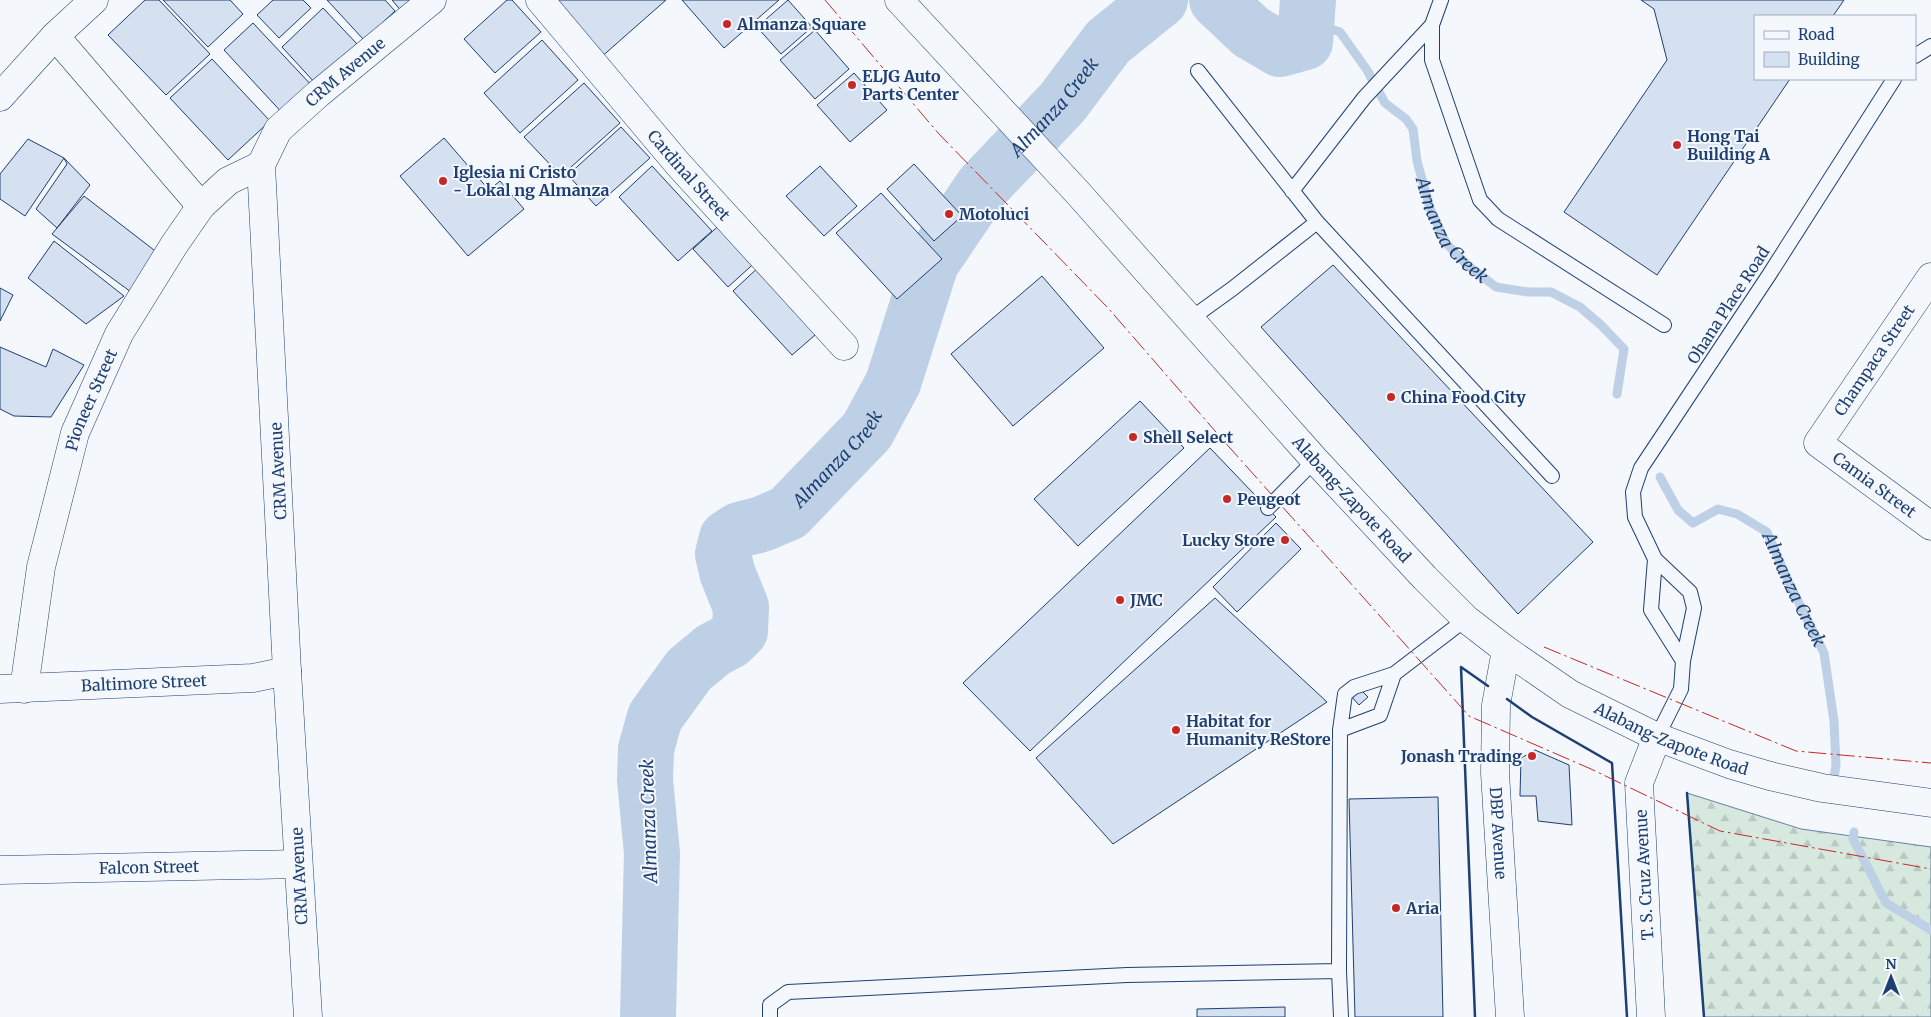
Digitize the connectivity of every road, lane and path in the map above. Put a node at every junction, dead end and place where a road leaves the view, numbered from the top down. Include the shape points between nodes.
1 (94, 0) edge
2 (432, 0) edge
3 (540, 0) edge
4 (899, 0) edge
5 (1441, 0) edge
6 (1432, 25) junction
7 (55, 36) junction
8 (1931, 46) edge
9 (1916, 55) edge
10 (1198, 71) dead end
11 (1893, 80) edge
12 (0, 98) edge
13 (261, 165) junction
14 (1292, 191) junction
15 (201, 206) junction
16 (1317, 222) junction
17 (1931, 277) edge
18 (1189, 320) junction
19 (1664, 325) dead end
20 (844, 346) dead end
21 (1818, 443) joint
22 (1315, 460) junction
23 (1552, 476) dead end
24 (1268, 508) dead end
25 (1931, 526) edge
26 (1655, 559) junction
27 (1466, 619) junction
28 (1506, 650) junction
29 (1684, 661) junction
30 (287, 671) junction
31 (1394, 674) junction
32 (12, 689) edge
33 (1340, 730) junction
34 (1657, 737) junction
35 (1931, 803) edge
36 (298, 864) junction
37 (0, 870) edge
38 (1339, 971) junction
39 (308, 1017) edge
40 (770, 1017) edge
41 (1341, 1017) edge
42 (1510, 1017) edge
43 (1651, 1017) edge

1 - 7 main road
2 - 13 main road, CRM Avenue via 278,130
3 - 20 main road, Cardinal Street via 678,164
4 - 18 main road, Alabang-Zapote Road via 1060,173
5 - 6 lane
6 - 14 lane via 1364,98
6 - 19 lane via 1432,60 1480,200 1498,219
7 - 12 main road
7 - 15 main road
8 - 9 lane
10 - 14 lane
11 - 26 lane, Ohana Place Road via 1641,468 1633,492 1635,517
13 - 15 main road, Pioneer Street via 228,181
13 - 30 main road, CRM Avenue
14 - 16 lane
15 - 32 main road, Pioneer Street via 119,334 75,433
16 - 18 lane
16 - 23 lane
17 - 21 main road, Champaca Street
18 - 22 main road, Alabang-Zapote Road
21 - 25 main road, Camia Street
22 - 24 lane
22 - 27 main road, Alabang-Zapote Road
26 - 29 lane, Ohana Place Road via 1651,610
26 - 29 lane, Ohana Place Road via 1690,592 1694,608
27 - 28 main road, Alabang-Zapote Road
27 - 31 lane
28 - 34 main road, Alabang-Zapote Road via 1570,694
28 - 42 main road, DBP Avenue via 1496,705 1495,773
29 - 34 lane, Ohana Place Road via 1681,689
30 - 32 main road, Baltimore Street via 253,678
30 - 36 main road, CRM Avenue
31 - 33 lane via 1380,715
31 - 33 lane via 1354,687 1345,694
33 - 38 lane
34 - 35 main road, Alabang-Zapote Road via 1770,776 1822,788
34 - 43 main road, T. S. Cruz Avenue via 1639,783
36 - 37 main road, Falcon Street
36 - 39 main road, CRM Avenue
38 - 40 lane via 1127,975 788,992 770,1005
38 - 41 lane

